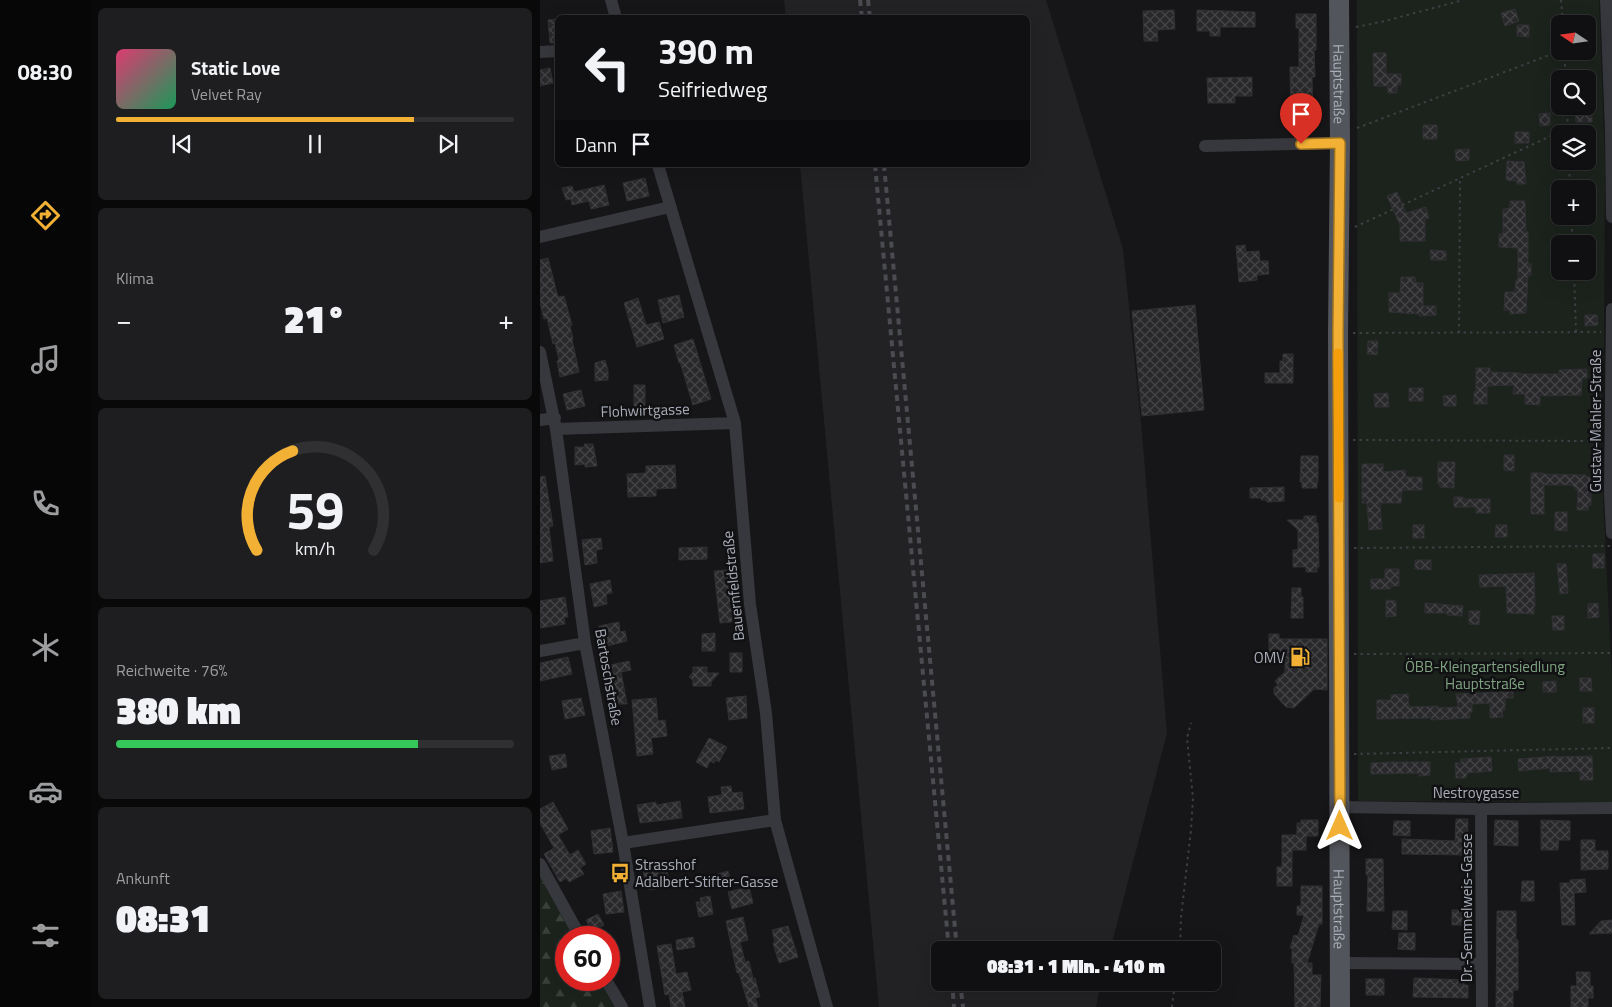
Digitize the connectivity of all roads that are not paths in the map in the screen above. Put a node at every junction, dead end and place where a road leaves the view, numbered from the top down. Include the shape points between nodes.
1 (611, 0) edge
2 (1339, 0) edge
3 (1608, 6) edge
4 (615, 15) edge
5 (555, 51) edge
6 (540, 52) edge
7 (1612, 132) edge
8 (1340, 139) junction
9 (1205, 146) dead end
10 (659, 167) edge
11 (670, 207) junction
12 (1612, 217) edge
13 (540, 237) edge
14 (1612, 309) edge
15 (1612, 332) edge
16 (540, 352) edge
17 (540, 420) edge
18 (555, 423) junction
19 (734, 423) junction
20 (1612, 533) edge
21 (585, 643) junction
22 (540, 651) edge
23 (1340, 807) junction
24 (1612, 808) edge
25 (1481, 809) junction
26 (775, 820) junction
27 (623, 843) junction
28 (540, 864) edge
29 (574, 926) edge
30 (1340, 963) junction
31 (1482, 964) junction
32 (613, 991) edge
33 (622, 1007) edge
34 (650, 1007) edge
35 (827, 1007) edge
36 (1340, 1007) edge
37 (1482, 1007) edge

1 - 4 street
2 - 8 main road, Hauptstraße
3 - 7 street
5 - 6 street
7 - 12 street
8 - 9 street
8 - 23 main road, Hauptstraße
10 - 11 street, Bauernfeldstraße
11 - 13 street
11 - 19 street, Bauernfeldstraße
14 - 15 street, Gustav-Mahler-Straße
15 - 20 street, Gustav-Mahler-Straße
16 - 18 street, Bartoschstraße
17 - 18 street, Flohwirtgasse
18 - 19 street, Flohwirtgasse
18 - 21 street, Bartoschstraße
19 - 26 street, Bauernfeldstraße via 750,604 766,713
21 - 22 street
21 - 27 street, Bartoschstraße
23 - 25 street, Nestroygasse
23 - 30 main road, Hauptstraße
24 - 25 street, Nestroygasse
25 - 31 street, Dr.-Semmelweis-Gasse
26 - 27 street
26 - 35 street, Bauernfeldstraße
27 - 34 street, Bartoschstraße
28 - 29 street
30 - 31 street
30 - 36 main road, Hauptstraße
31 - 37 street, Dr.-Semmelweis-Gasse
32 - 33 street

